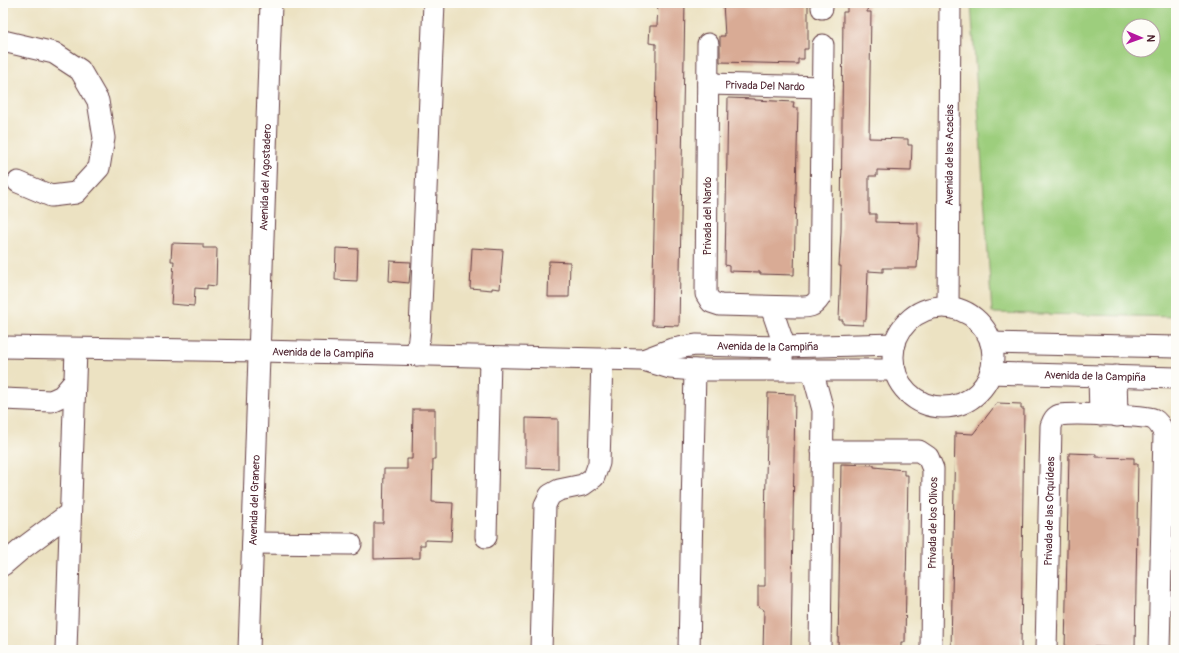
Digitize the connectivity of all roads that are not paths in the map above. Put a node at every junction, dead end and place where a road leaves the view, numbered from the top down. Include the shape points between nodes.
1 (272, 3) edge
2 (434, 3) edge
3 (950, 3) edge
4 (3, 41) edge
5 (708, 44) dead end
6 (823, 45) dead end
7 (708, 84) junction
8 (823, 87) junction
9 (18, 182) dead end
10 (948, 307) junction
11 (783, 324) junction
12 (991, 343) junction
13 (895, 344) junction
14 (731, 346) junction
15 (3, 347) edge
16 (1176, 347) edge
17 (76, 349) junction
18 (260, 351) junction
19 (417, 355) junction
20 (490, 357) junction
21 (602, 360) junction
22 (642, 360) junction
23 (695, 370) junction
24 (730, 370) junction
25 (782, 370) junction
26 (812, 370) junction
27 (836, 370) junction
28 (895, 370) junction
29 (990, 373) junction
30 (1107, 376) junction
31 (1176, 378) edge
32 (74, 382) junction
33 (3, 399) edge
34 (823, 410) junction
35 (1108, 415) junction
36 (822, 451) junction
37 (70, 513) junction
38 (486, 537) dead end
39 (253, 543) junction
40 (351, 544) dead end
41 (3, 565) edge
42 (66, 650) edge
43 (249, 650) edge
44 (541, 650) edge
45 (689, 650) edge
46 (820, 650) edge
47 (931, 650) edge
48 (1046, 650) edge
49 (1159, 650) edge

1 - 18 street, Avenida del Agostadero
2 - 19 street
3 - 10 street, Avenida de las Acacias
4 - 9 street via 54,53 80,70 98,100 104,138 99,168 76,193 51,196
5 - 7 street, Privada del Nardo
6 - 8 street, Privada del Nardo
7 - 8 street, Privada Del Nardo
7 - 11 street, Privada del Nardo via 706,294 711,302
8 - 11 street, Privada del Nardo via 820,297 815,305 806,307
10 - 12 street via 975,318
10 - 13 street via 931,308 915,315 902,328
11 - 13 street, Avenida de la Campiña
11 - 14 street, Avenida de la Campiña
11 - 25 street
12 - 16 street
12 - 29 street via 993,358
13 - 28 street
14 - 22 street, Avenida de la Campiña via 696,345 672,349
14 - 24 street
15 - 17 street, Avenida de la Campiña
17 - 18 street, Avenida de la Campiña
17 - 32 street
18 - 19 street, Avenida de la Campiña
18 - 39 street, Avenida del Granero
19 - 20 street, Avenida de la Campiña
20 - 21 street, Avenida de la Campiña
20 - 38 street
21 - 22 street, Avenida de la Campiña
21 - 44 street via 600,463 594,477 583,485 559,490 550,495 544,505
22 - 23 street, Avenida de la Campiña via 670,368
23 - 24 street, Avenida de la Campiña
23 - 45 street
24 - 25 street, Avenida de la Campiña
25 - 26 street, Avenida de la Campiña
26 - 27 street, Avenida de la Campiña
26 - 34 street
27 - 28 street, Avenida de la Campiña
27 - 34 street
28 - 29 street via 907,392 929,404 941,406 954,406 966,401 976,394
29 - 30 street, Avenida de la Campiña
30 - 31 street, Avenida de la Campiña
30 - 35 street
32 - 33 street via 62,396 51,401
32 - 37 street
34 - 36 street
35 - 48 street, Privada de las Orquídeas via 1060,415 1054,419 1051,426
35 - 49 street, Privada de las Orquídeas via 1153,419 1160,424 1164,433
36 - 46 street
36 - 47 street, Privada de los Olivos via 919,451 928,457 933,469
37 - 41 street
37 - 42 street
39 - 40 street
39 - 43 street, Avenida del Granero

